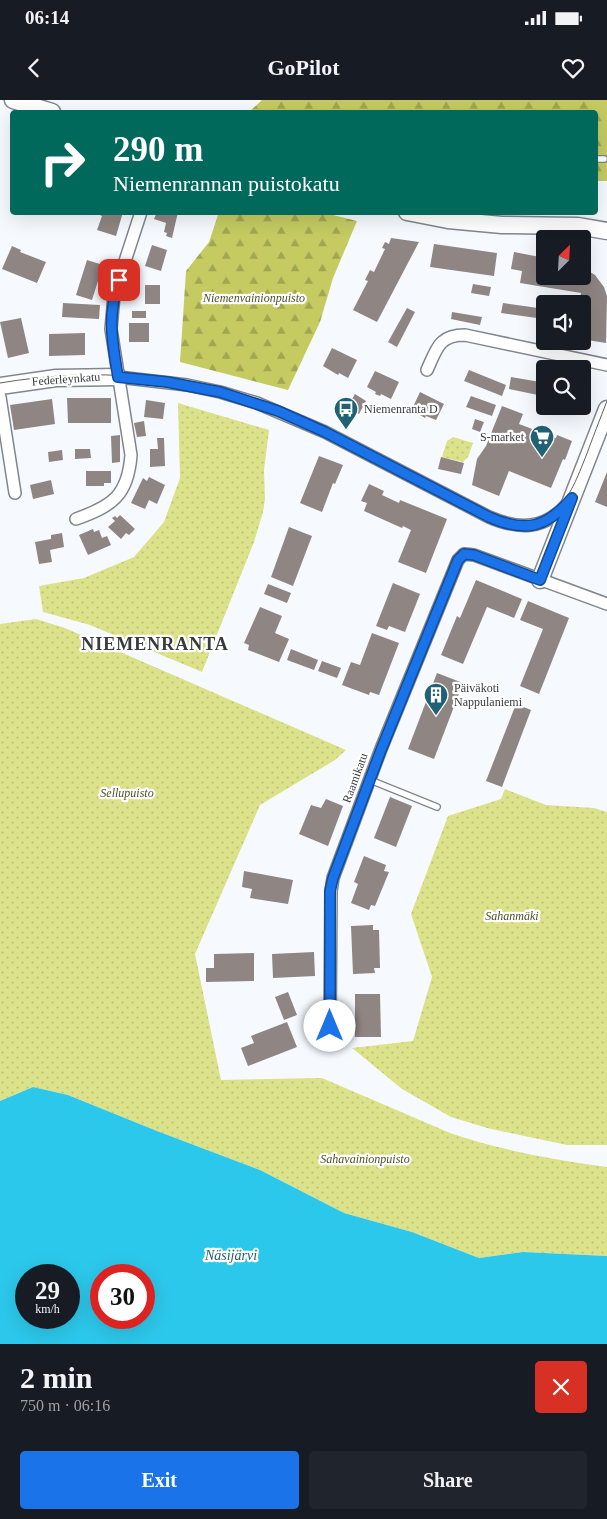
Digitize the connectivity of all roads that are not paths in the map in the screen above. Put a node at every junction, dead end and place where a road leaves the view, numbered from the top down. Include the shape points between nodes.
1 (13, 100) edge
2 (46, 110) edge
3 (598, 159) edge
4 (604, 159) dead end
5 (140, 215) edge
6 (422, 215) edge
7 (607, 220) edge
8 (578, 226) junction
9 (607, 231) edge
10 (607, 365) edge
11 (427, 370) dead end
12 (118, 377) junction
13 (0, 386) edge
14 (0, 397) edge
15 (607, 409) edge
16 (15, 493) dead end
17 (572, 498) junction
18 (76, 519) dead end
19 (540, 580) junction
20 (607, 604) edge
21 (370, 780) junction
22 (437, 807) dead end
23 (330, 1026) dead end

1 - 2 street
3 - 4 lane
5 - 12 street via 114,295 110,329
6 - 8 street via 502,225
7 - 8 street
8 - 9 street
10 - 11 street via 454,335 438,346
12 - 13 street, Federleynkatu via 56,378
12 - 17 street, Federleynkatu via 195,386 271,408 506,524 539,524 560,512
12 - 18 street via 131,455 127,479 111,502
14 - 16 street
15 - 17 street
17 - 19 street
19 - 20 street
19 - 21 street, Raamikatu via 474,555 464,554 458,560
21 - 22 lane
21 - 23 street, Raamikatu via 330,891

